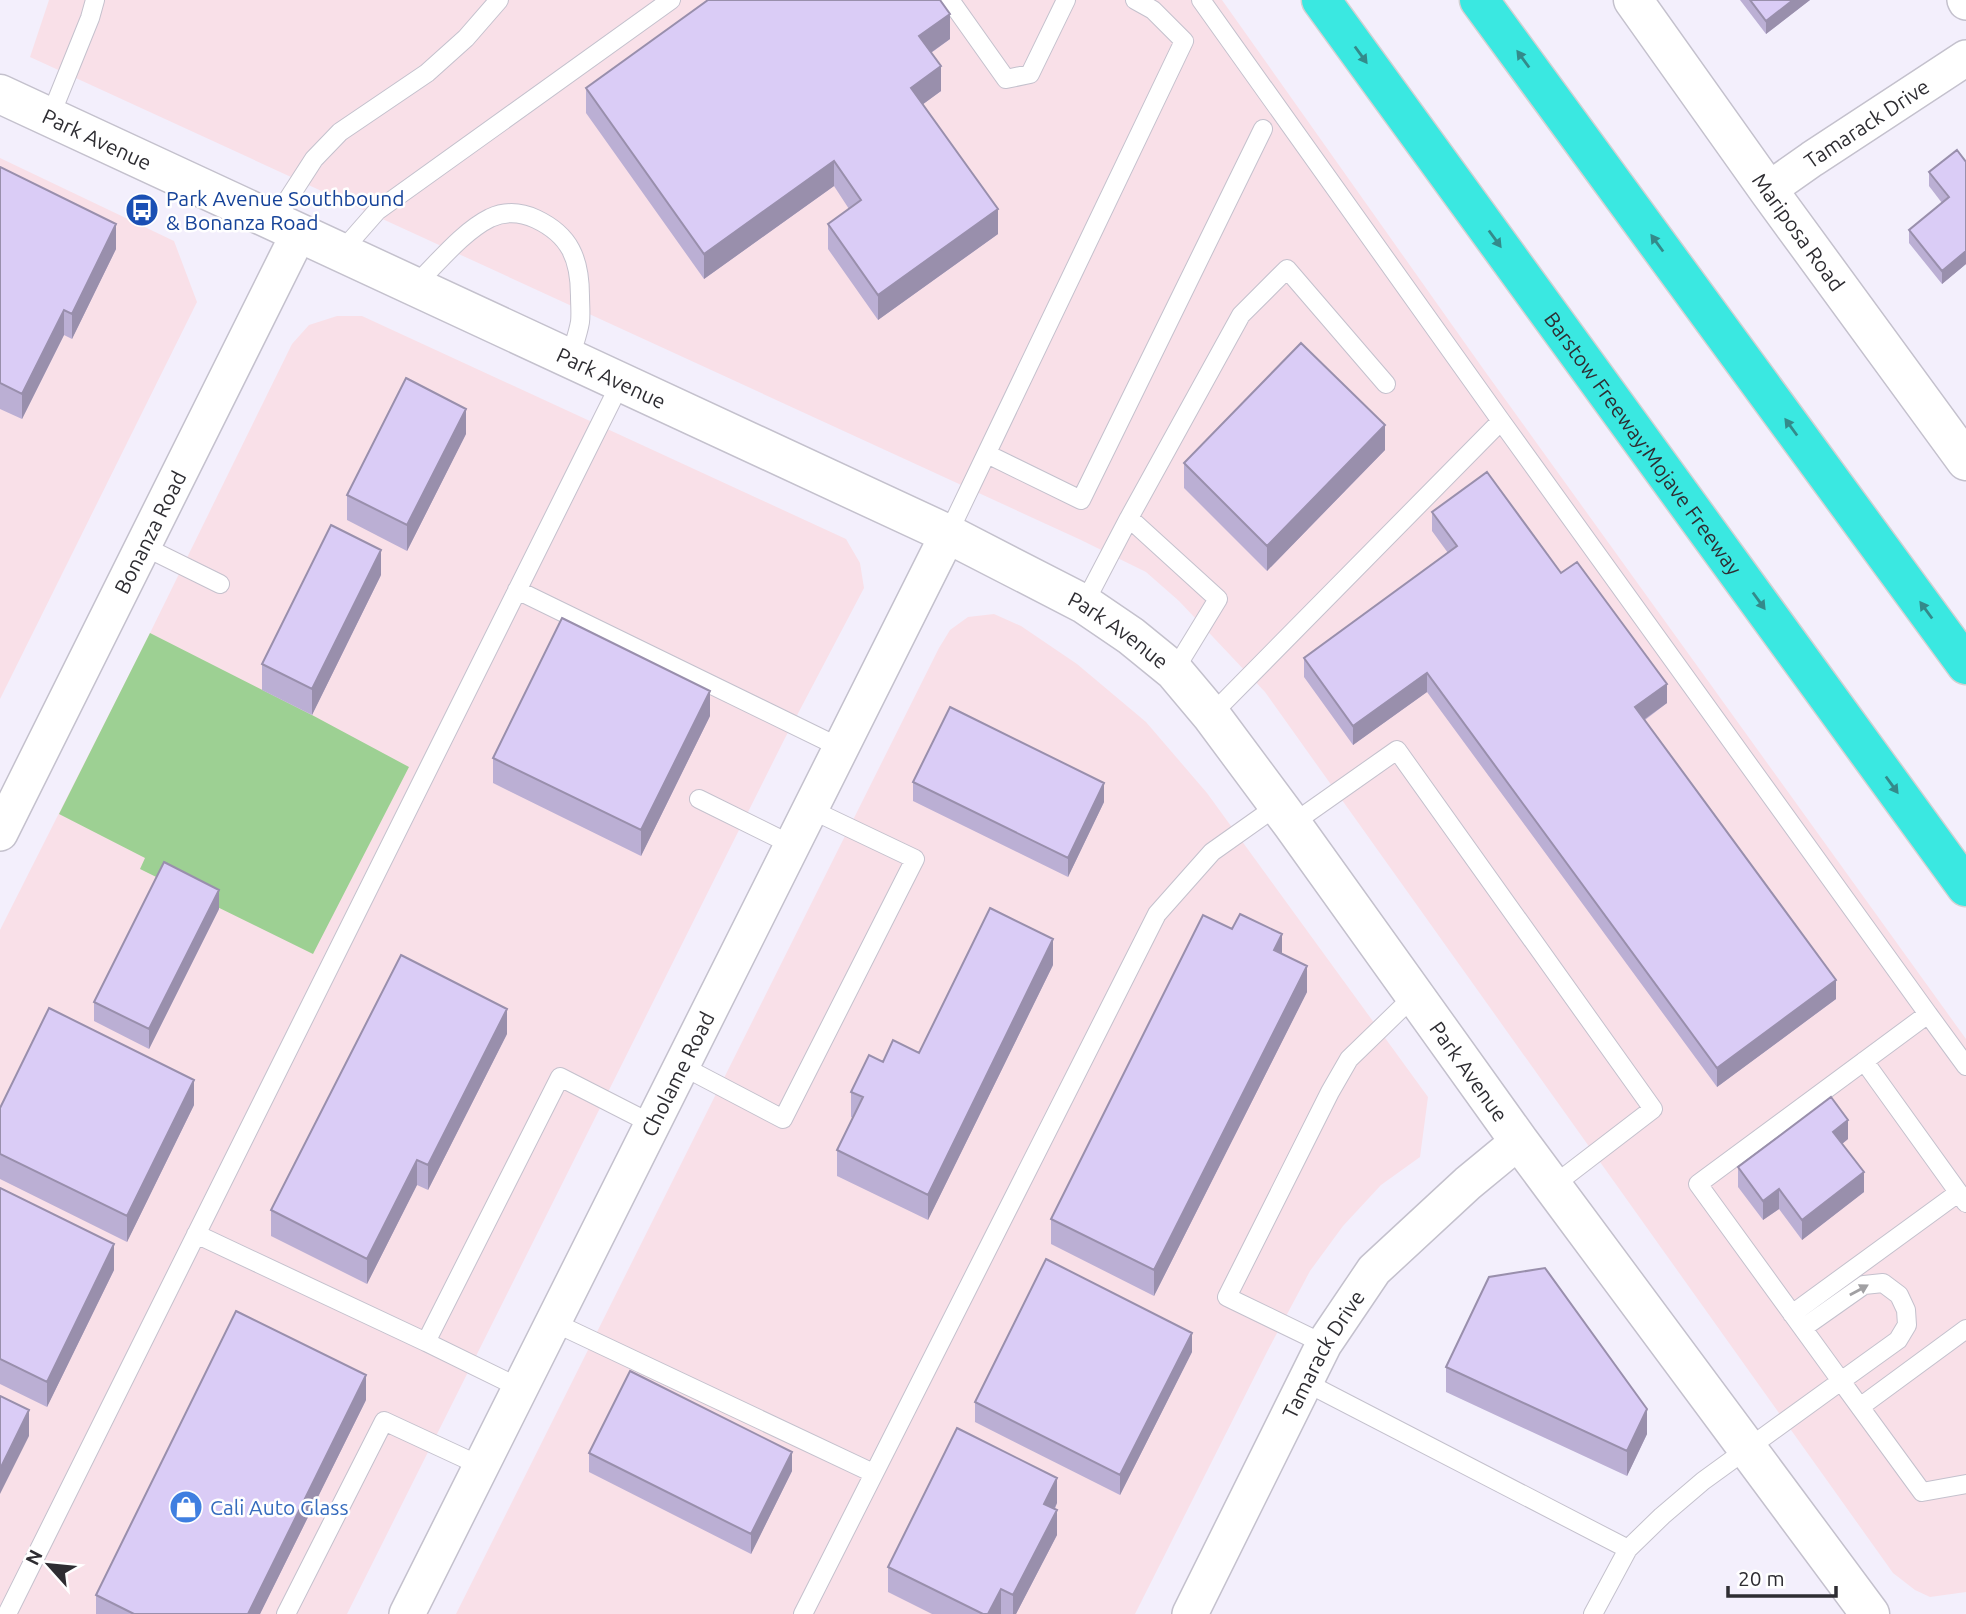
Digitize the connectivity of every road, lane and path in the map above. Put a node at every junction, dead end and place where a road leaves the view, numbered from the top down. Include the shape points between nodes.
1 (95, 0) edge
2 (499, 0) edge
3 (671, 0) edge
4 (950, 0) edge
5 (1066, 0) edge
6 (1135, 0) edge
7 (1201, 0) edge
8 (1321, 0) edge
9 (1479, 0) edge
10 (1633, 0) edge
11 (1966, 58) edge
12 (0, 94) edge
13 (50, 117) junction
14 (1263, 129) dead end
15 (1768, 190) junction
16 (287, 227) junction
17 (341, 252) junction
18 (414, 286) junction
19 (570, 358) junction
20 (621, 382) junction
21 (1386, 384) dead end
22 (1500, 421) junction
23 (987, 454) junction
24 (1966, 461) edge
25 (1129, 518) junction
26 (948, 534) junction
27 (143, 546) junction
28 (220, 584) dead end
29 (517, 590) junction
30 (1084, 604) junction
31 (1966, 665) edge
32 (1174, 671) junction
33 (1211, 715) junction
34 (841, 748) junction
35 (699, 799) dead end
36 (810, 809) junction
37 (1285, 815) junction
38 (3, 821) edge
39 (792, 845) junction
40 (1966, 887) edge
41 (1415, 995) junction
42 (1928, 1014) junction
43 (1864, 1061) junction
44 (682, 1066) junction
45 (1966, 1066) edge
46 (652, 1124) junction
47 (1519, 1141) junction
48 (1554, 1185) junction
49 (1962, 1198) edge
50 (196, 1234) junction
51 (1797, 1321) junction
52 (553, 1322) junction
53 (1966, 1329) edge
54 (426, 1342) junction
55 (1324, 1344) junction
56 (1841, 1381) junction
57 (1305, 1382) junction
58 (520, 1388) junction
59 (1860, 1407) junction
60 (1748, 1449) junction
61 (481, 1466) junction
62 (873, 1473) junction
63 (1966, 1484) edge
64 (1628, 1549) junction
65 (7, 1614) edge
66 (286, 1614) edge
67 (407, 1614) edge
68 (803, 1614) edge
69 (1190, 1614) edge
70 (1593, 1614) edge
71 (1870, 1614) edge

1 - 13 lane
2 - 16 lane via 427,73 340,132 314,159
3 - 17 lane via 377,211
4 - 5 lane via 1006,79 1030,74
6 - 23 lane via 1153,9 1184,41
7 - 22 lane
8 -> 40 highway, Barstow Freeway;Mojave Freeway
31 -> 9 highway
10 - 15 street, Mariposa Road
11 - 15 street, Tamarack Drive
12 - 13 street, Park Avenue
13 - 16 street, Park Avenue
14 - 23 lane via 1081,500
15 - 24 street, Mariposa Road
16 - 17 street, Park Avenue
16 - 27 street, Bonanza Road
17 - 18 street, Park Avenue
18 - 19 street, Park Avenue
18 - 19 lane via 471,230 491,217 511,212 530,216 567,241 576,259 580,322
19 - 20 street, Park Avenue
20 - 26 street, Park Avenue
20 - 29 lane
21 - 25 lane via 1287,269 1241,315
22 - 33 lane
22 - 42 lane
23 - 26 lane
25 - 30 lane
25 - 32 lane via 1218,599
26 - 30 street, Park Avenue
26 - 34 street, Cholame Road
27 - 28 lane
27 - 38 street, Bonanza Road
29 - 34 lane
29 - 50 lane
30 - 32 street, Park Avenue
32 - 33 street, Park Avenue
33 - 37 street, Park Avenue
34 - 36 street, Cholame Road
35 - 39 lane
36 - 39 street, Cholame Road
36 - 44 lane via 915,859 783,1119
37 - 41 street, Park Avenue
37 - 48 lane via 1397,750 1653,1109
37 - 62 lane via 1212,852 1157,914
39 - 44 street, Cholame Road
41 - 47 street, Park Avenue
41 - 55 lane via 1349,1059 1227,1297
42 - 43 lane
42 - 45 lane
43 - 49 lane
43 - 51 lane via 1698,1184
44 - 46 street, Cholame Road
46 - 52 street, Cholame Road
46 - 54 lane via 560,1077
47 - 48 street, Park Avenue
47 - 55 street, Tamarack Drive via 1374,1270
48 - 60 street, Park Avenue
49 - 51 lane via 1842,1277
50 - 54 lane
50 - 65 lane
51 - 56 lane
51 -> 56 lane via 1864,1285 1882,1283 1899,1295 1907,1325 1898,1339
52 - 58 street, Cholame Road
52 - 62 lane
53 - 59 lane
54 - 58 lane
55 - 57 street, Tamarack Drive
56 - 59 lane
56 - 60 lane
57 - 64 lane
57 - 69 street, Tamarack Drive
58 - 61 street, Cholame Road
59 - 63 lane via 1922,1492
60 - 64 lane via 1703,1480
60 - 71 street, Park Avenue
61 - 66 lane via 384,1421
61 - 67 street, Cholame Road
62 - 68 lane
64 - 70 lane

